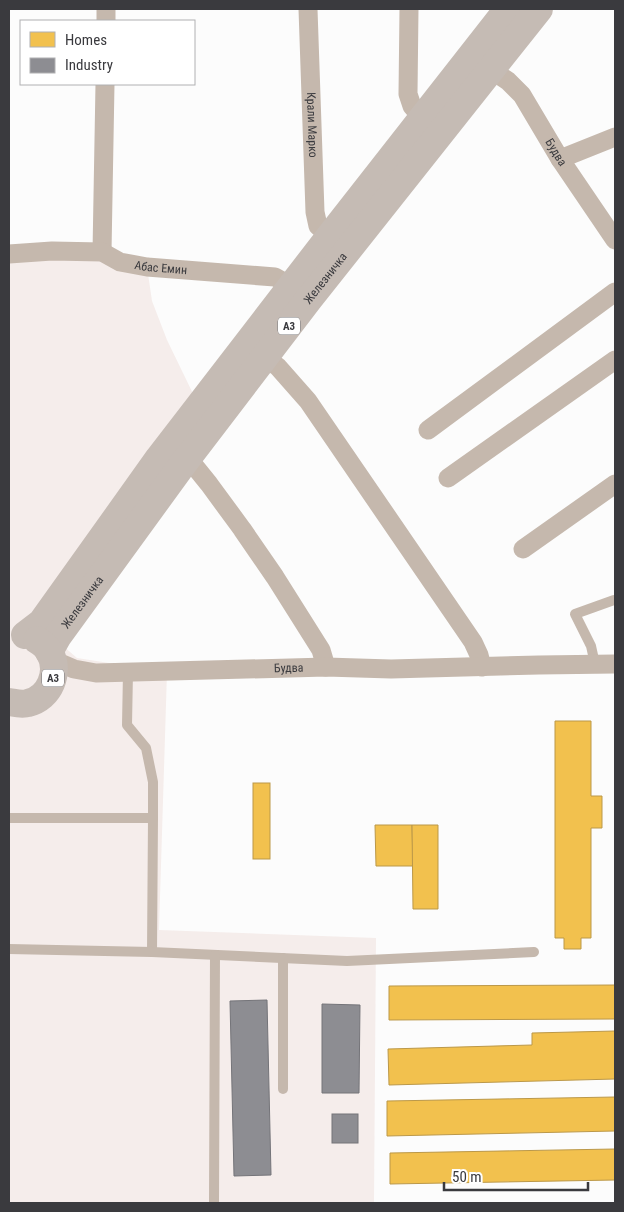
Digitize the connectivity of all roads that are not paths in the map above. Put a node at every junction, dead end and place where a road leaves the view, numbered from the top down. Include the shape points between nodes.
1 (308, 9) edge
2 (409, 9) edge
3 (508, 9) edge
4 (539, 9) edge
5 (490, 69) junction
6 (105, 85) edge
7 (423, 118) junction
8 (615, 137) edge
9 (560, 158) junction
10 (330, 236) junction
11 (615, 240) edge
12 (102, 252) junction
13 (9, 254) edge
14 (300, 292) junction
15 (615, 292) edge
16 (265, 357) junction
17 (615, 360) edge
18 (428, 430) dead end
19 (188, 458) junction
20 (448, 478) dead end
21 (615, 484) edge
22 (523, 549) dead end
23 (614, 600) dead end
24 (17, 636) edge
25 (51, 656) junction
26 (595, 664) junction
27 (615, 664) edge
28 (326, 667) junction
29 (482, 668) junction
30 (128, 672) junction
31 (96, 673) junction
32 (22, 704) edge
33 (9, 818) edge
34 (153, 818) junction
35 (9, 949) edge
36 (152, 952) junction
37 (534, 952) dead end
38 (215, 955) junction
39 (283, 958) junction
40 (283, 1089) dead end
41 (214, 1203) edge

1 - 10 street, Крали Марко via 315,212 318,226
2 - 7 street via 408,94 412,106
3 - 7 main road, Железничка / A3
4 - 5 main road, Железничка / A3
5 - 9 street, Будва via 522,95
5 - 14 main road, Железничка / A3
6 - 12 street
7 - 10 main road, Железничка / A3
8 - 9 street
9 - 11 street, Будва
10 - 14 main road, Железничка / A3
12 - 13 street, Абас Емин
12 - 14 street, Абас Емин via 120,262 147,267 275,277
14 - 16 main road, Железничка / A3
14 - 24 main road, Железничка / A3 via 159,458 42,622
15 - 18 street
16 - 19 main road, Железничка / A3
16 - 29 street via 308,401 473,642
17 - 20 street
19 - 25 main road, Железничка / A3 via 58,636
19 - 28 street via 275,577 321,650
21 - 22 street
23 - 26 lane via 575,614 591,646
24 - 25 main road, Железничка / A3 via 35,638
25 - 31 street via 74,670
25 - 32 main road, Железничка / A3 via 54,669 50,687
26 - 27 street, Будва
26 - 29 street, Будва
28 - 29 street, Будва
28 - 30 street, Будва
30 - 31 street, Будва
30 - 34 lane via 127,725 146,748 153,782
31 - 32 street via 73,679
33 - 34 lane
34 - 36 lane
35 - 36 lane
36 - 38 lane
37 - 39 lane via 347,961
38 - 39 lane
38 - 41 lane
39 - 40 lane

